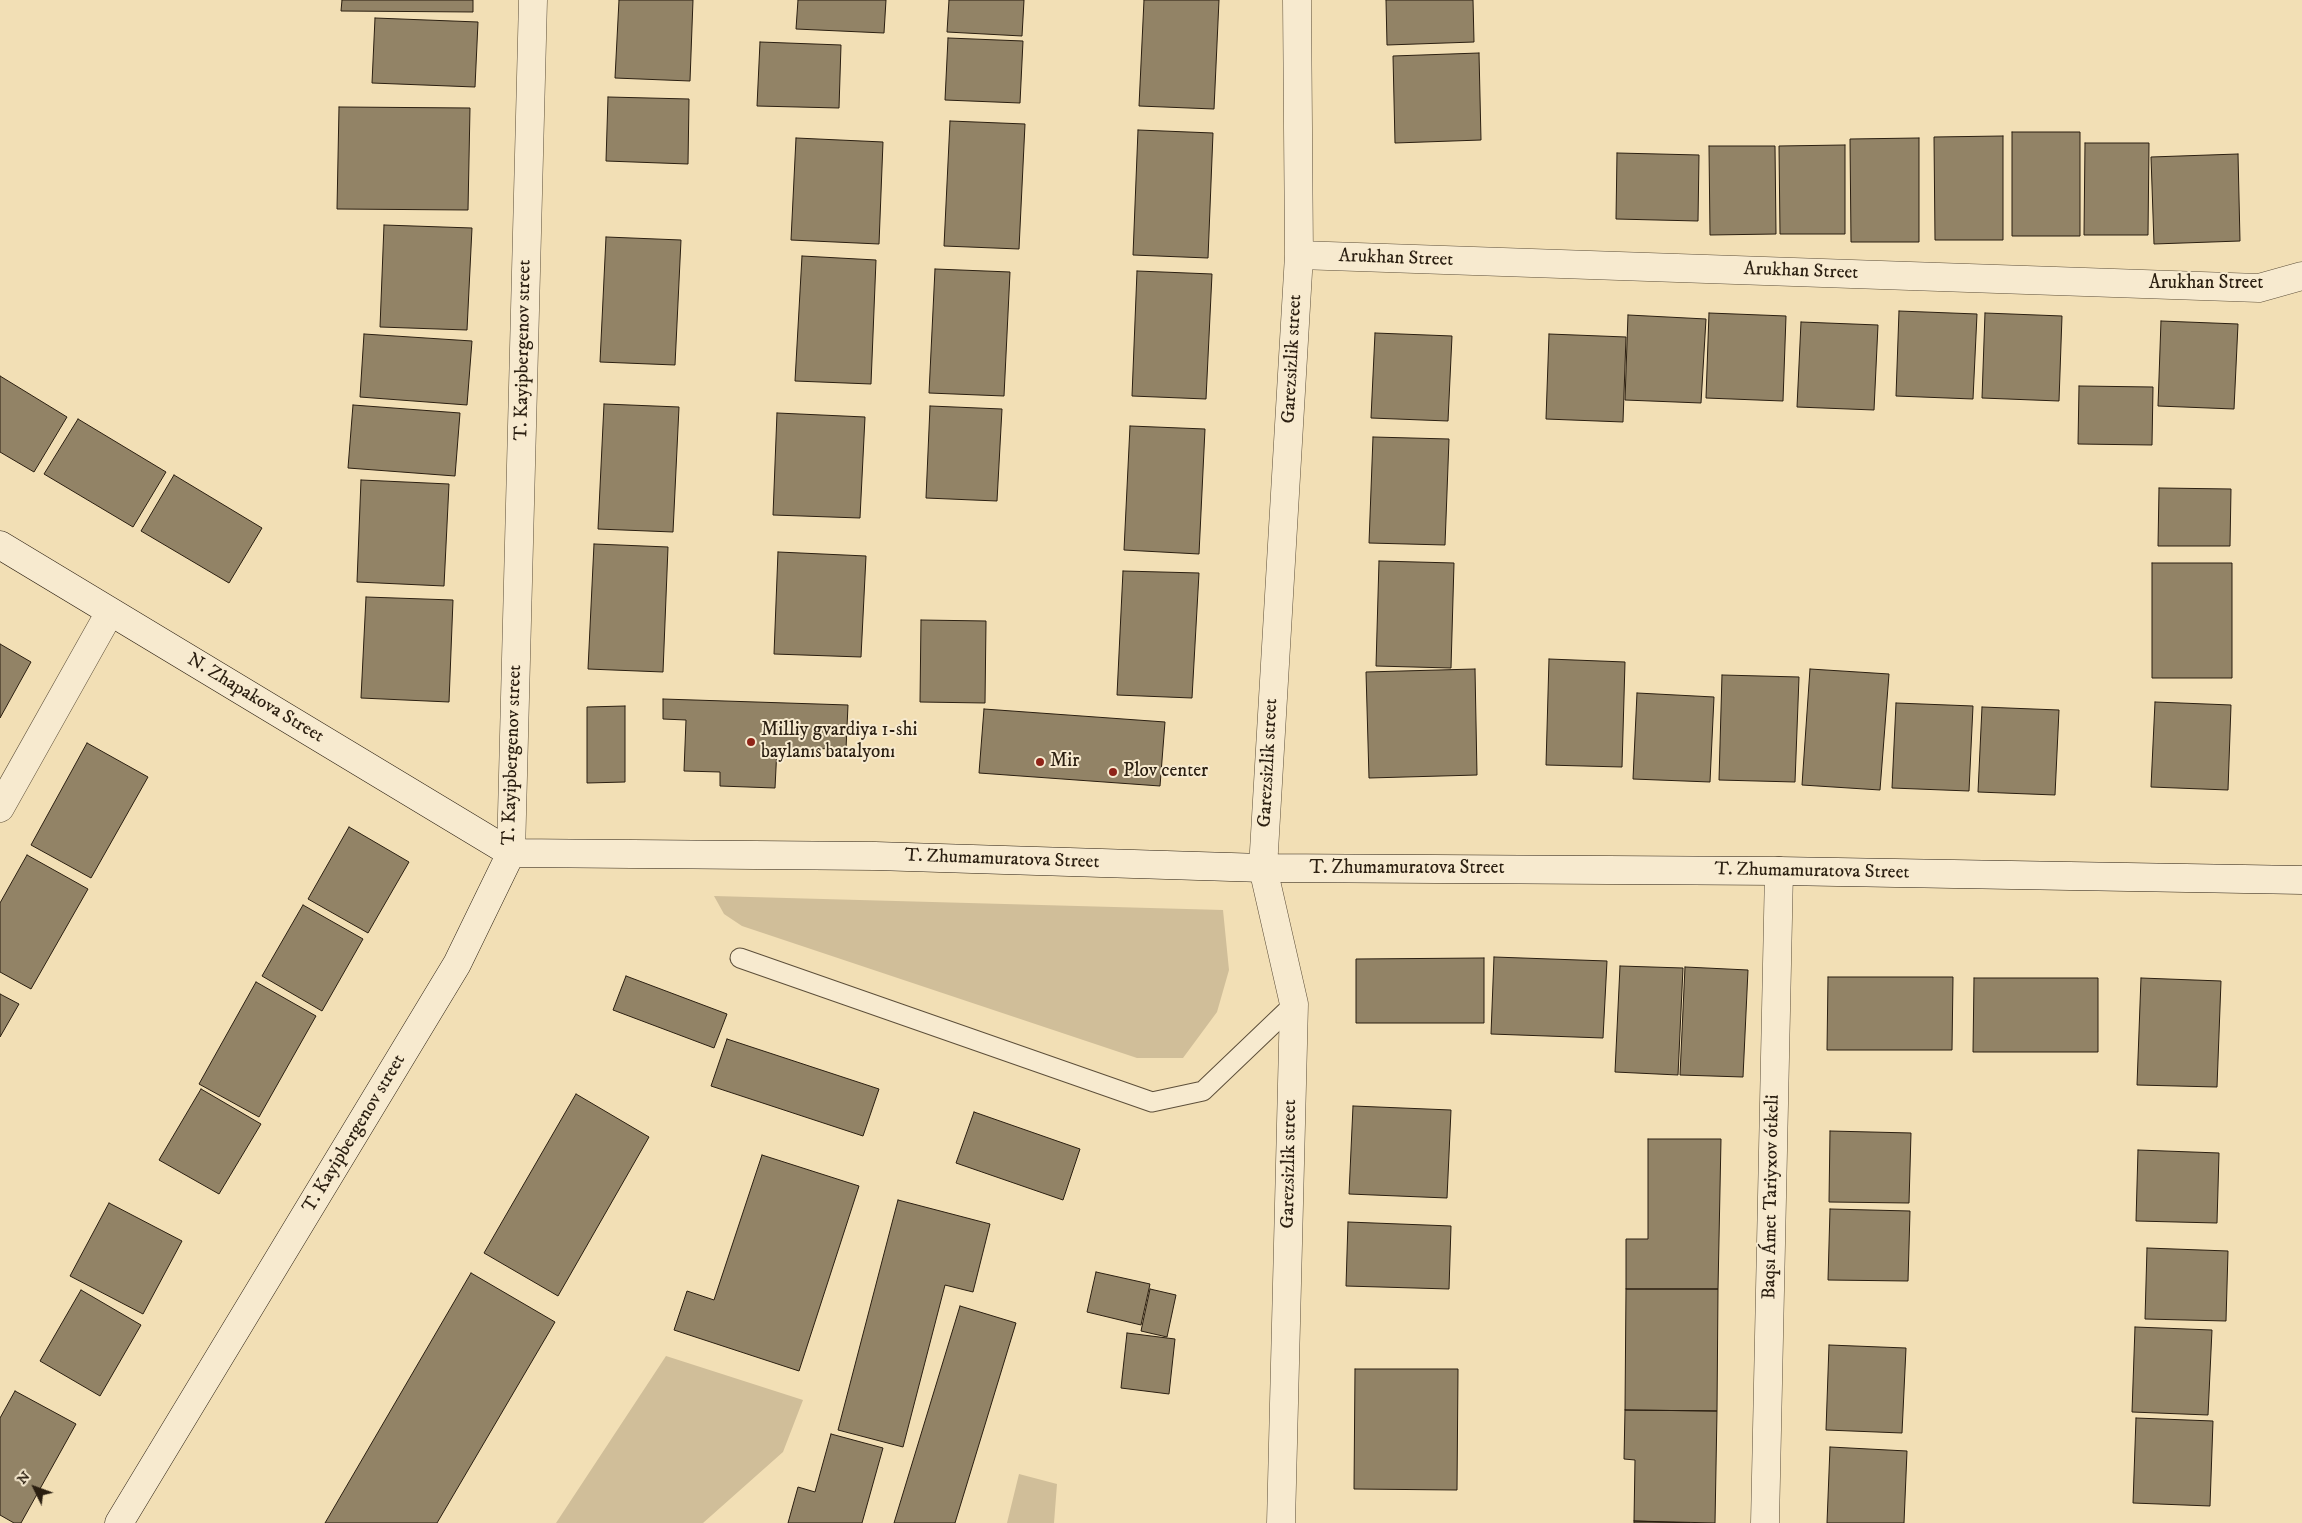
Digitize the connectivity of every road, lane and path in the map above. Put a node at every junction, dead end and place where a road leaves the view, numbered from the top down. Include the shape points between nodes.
1 (533, 0) edge
2 (1297, 0) edge
3 (1298, 255) junction
4 (2302, 276) edge
5 (0, 545) edge
6 (110, 612) junction
7 (0, 808) edge
8 (511, 853) junction
9 (1263, 868) junction
10 (1779, 871) junction
11 (2302, 880) edge
12 (740, 958) dead end
13 (1294, 1004) junction
14 (119, 1523) edge
15 (1281, 1523) edge
16 (1765, 1523) edge

1 - 8 street, T. Kayipbergenov street
2 - 3 street, Garezsizlik street
3 - 4 street, Arukhan Street via 2259,288
3 - 9 street, Garezsizlik street
5 - 6 street, N. Zhapakova Street
6 - 7 street
6 - 8 street, N. Zhapakova Street
8 - 9 street, T. Zhumamuratova Street via 876,856
8 - 14 street, T. Kayipbergenov street via 457,964
9 - 10 street, T. Zhumamuratova Street
9 - 13 street, Garezsizlik street
10 - 11 street, T. Zhumamuratova Street
10 - 16 street, Baqsı Ámet Tariyxov ótkeli
12 - 13 lane via 1152,1102 1204,1091
13 - 15 street, Garezsizlik street

